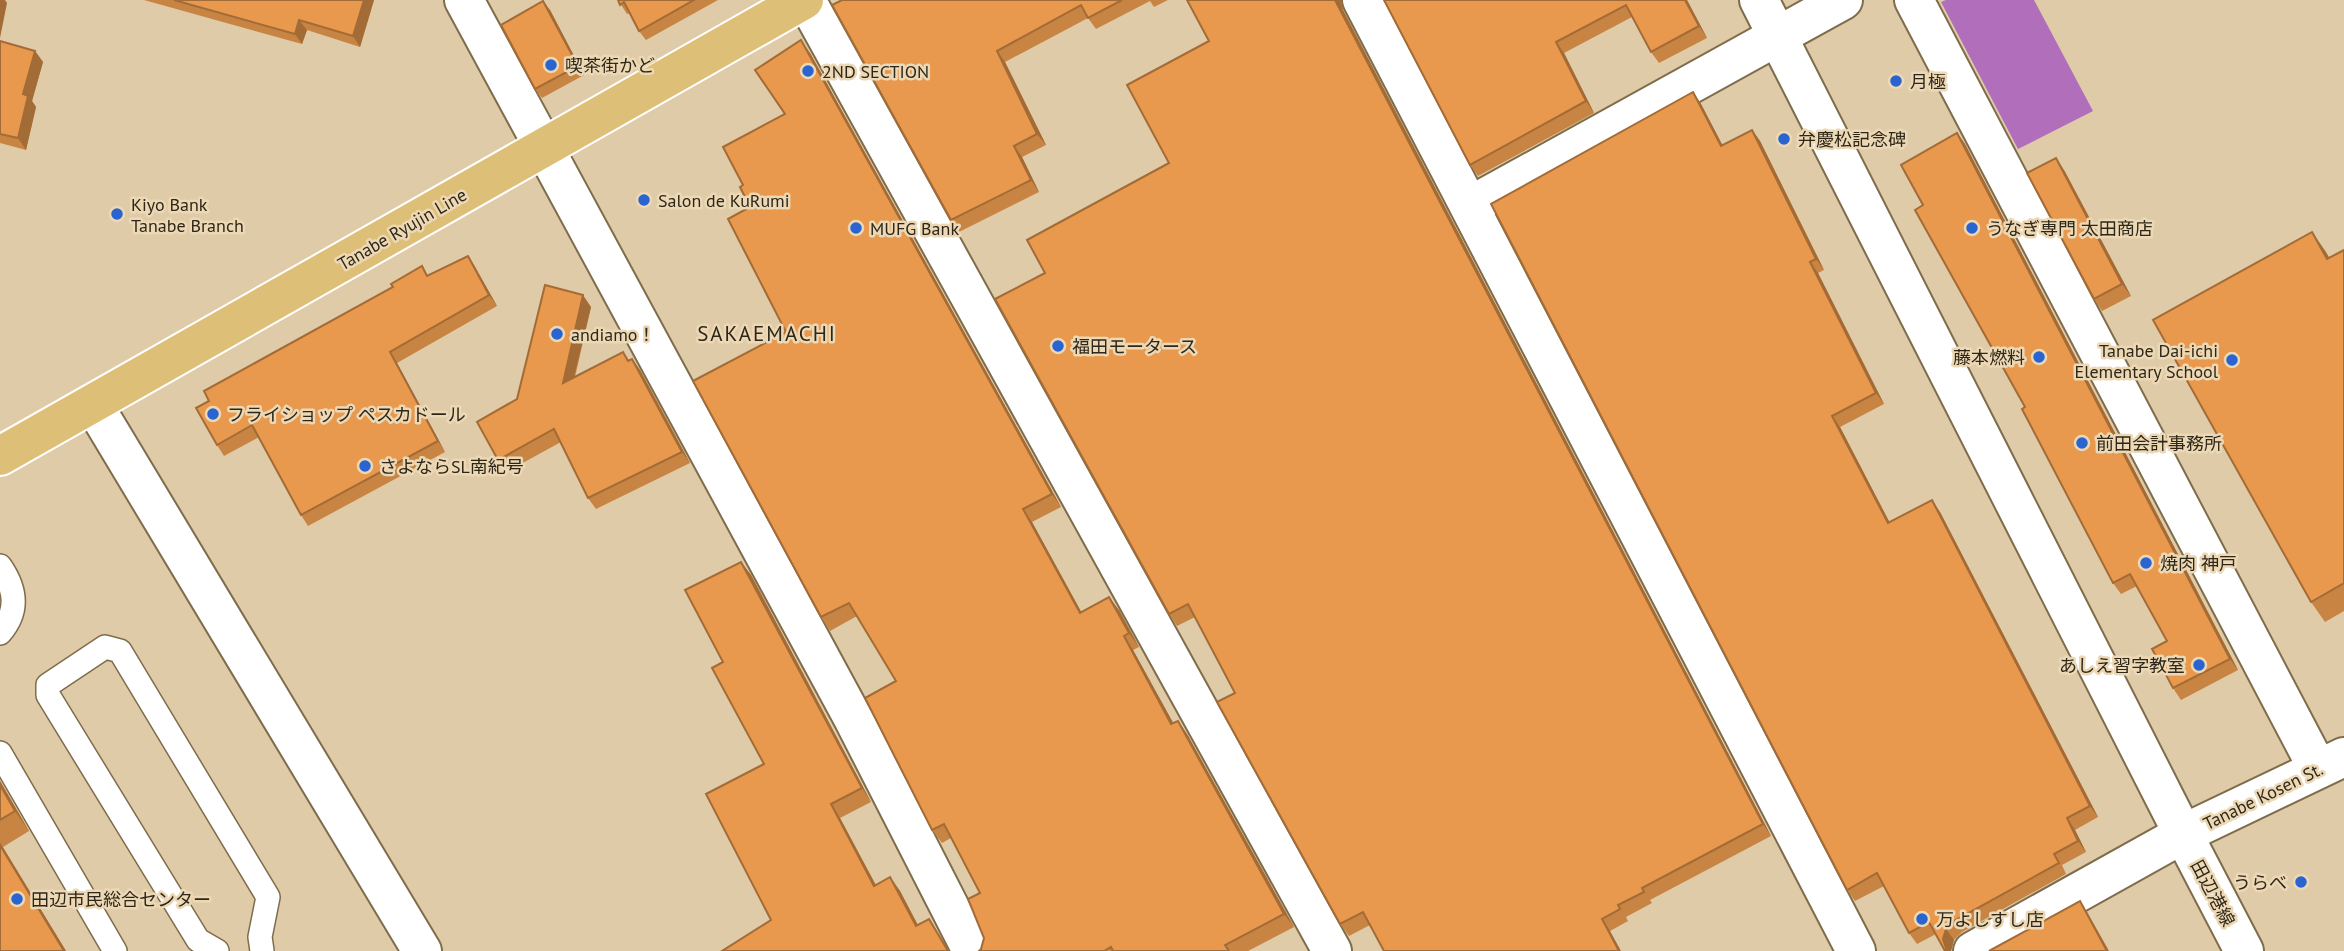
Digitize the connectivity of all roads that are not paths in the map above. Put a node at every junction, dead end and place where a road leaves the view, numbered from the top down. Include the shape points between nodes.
1 (464, 0) edge
2 (805, 0) edge
3 (1362, 0) edge
4 (1759, 0) edge
5 (1843, 0) edge
6 (1914, 0) edge
7 (1778, 37) junction
8 (546, 147) junction
9 (1470, 206) junction
10 (93, 404) junction
11 (0, 456) edge
12 (0, 566) edge
13 (0, 633) edge
14 (0, 753) edge
15 (2337, 761) edge
16 (2183, 834) junction
17 (115, 951) edge
18 (217, 951) edge
19 (262, 951) edge
20 (422, 951) edge
21 (972, 951) edge
22 (1332, 951) edge
23 (1856, 951) edge
24 (1973, 951) edge
25 (2244, 951) edge

1 - 8 street
2 - 8 main road, Tanabe Ryujin Line
2 - 22 street
3 - 9 street
4 - 7 street, 田辺港線
5 - 7 street
6 - 15 street
7 - 9 street
7 - 16 street, 田辺港線
8 - 10 main road, Tanabe Ryujin Line
8 - 21 street via 854,720
9 - 23 street
10 - 11 main road, Tanabe Ryujin Line
10 - 20 street
12 - 13 lane via 15,600
14 - 17 lane
15 - 16 street, Tanabe Kosen St.
16 - 24 street, Tanabe Kosen St.
16 - 25 street, 田辺港線
18 - 19 lane via 198,940 48,695 48,685 105,647 120,651 268,897 260,937

